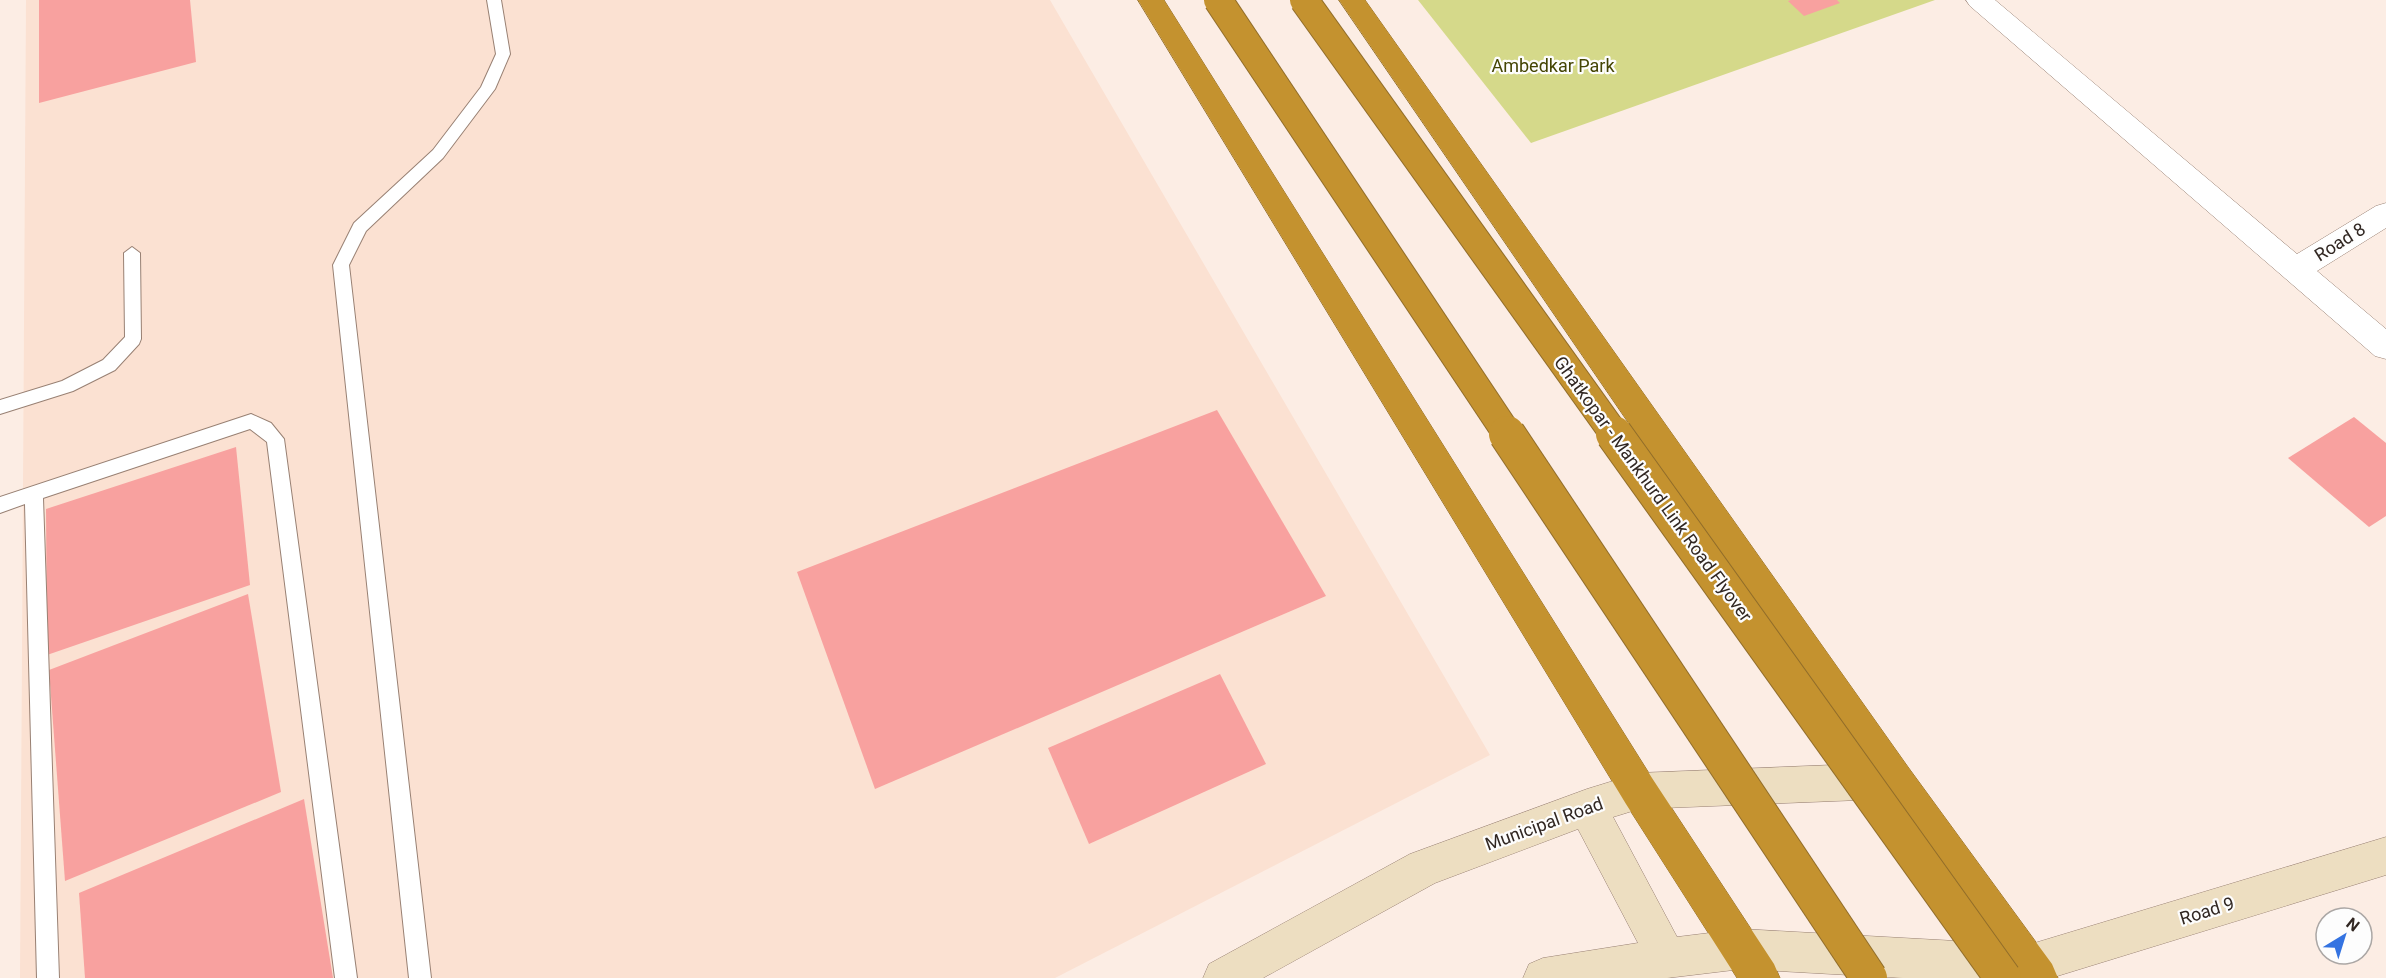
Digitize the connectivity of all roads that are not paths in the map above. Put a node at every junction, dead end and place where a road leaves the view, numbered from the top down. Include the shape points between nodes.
1 (494, 0) edge
2 (1151, 0) edge
3 (1218, 0) edge
4 (1304, 0) edge
5 (1352, 0) edge
6 (1979, 0) edge
7 (2386, 214) edge
8 (132, 253) dead end
9 (2295, 270) junction
10 (2386, 347) edge
11 (0, 407) edge
12 (34, 494) junction
13 (0, 505) edge
14 (1895, 780) junction
15 (1639, 791) junction
16 (1587, 807) junction
17 (2382, 863) edge
18 (1666, 958) junction
19 (1751, 964) edge
20 (2023, 974) edge
21 (48, 978) edge
22 (346, 978) edge
23 (420, 978) edge
24 (1223, 978) edge
25 (1544, 978) edge
26 (1869, 978) edge

1 - 23 lane via 503,54 488,89 438,154 360,227 341,265
2 - 15 highway
3 - 26 highway, bridge
4 - 20 highway, Ghatkopar - Mankhurd Link Road Flyover, bridge
5 - 14 highway
6 - 9 street
7 - 9 street, Road 8
8 - 11 lane via 133,339 109,364 78,381
9 - 10 street
12 - 13 lane
12 - 21 lane
12 - 22 lane via 250,421 265,428 275,439
14 - 15 street, Municipal Road
14 - 20 highway
15 - 16 street, Municipal Road
15 - 19 highway
16 - 18 street
16 - 24 street, Municipal Road via 1424,868
17 - 20 street, Road 9
18 - 19 street
18 - 25 street
19 - 20 street

